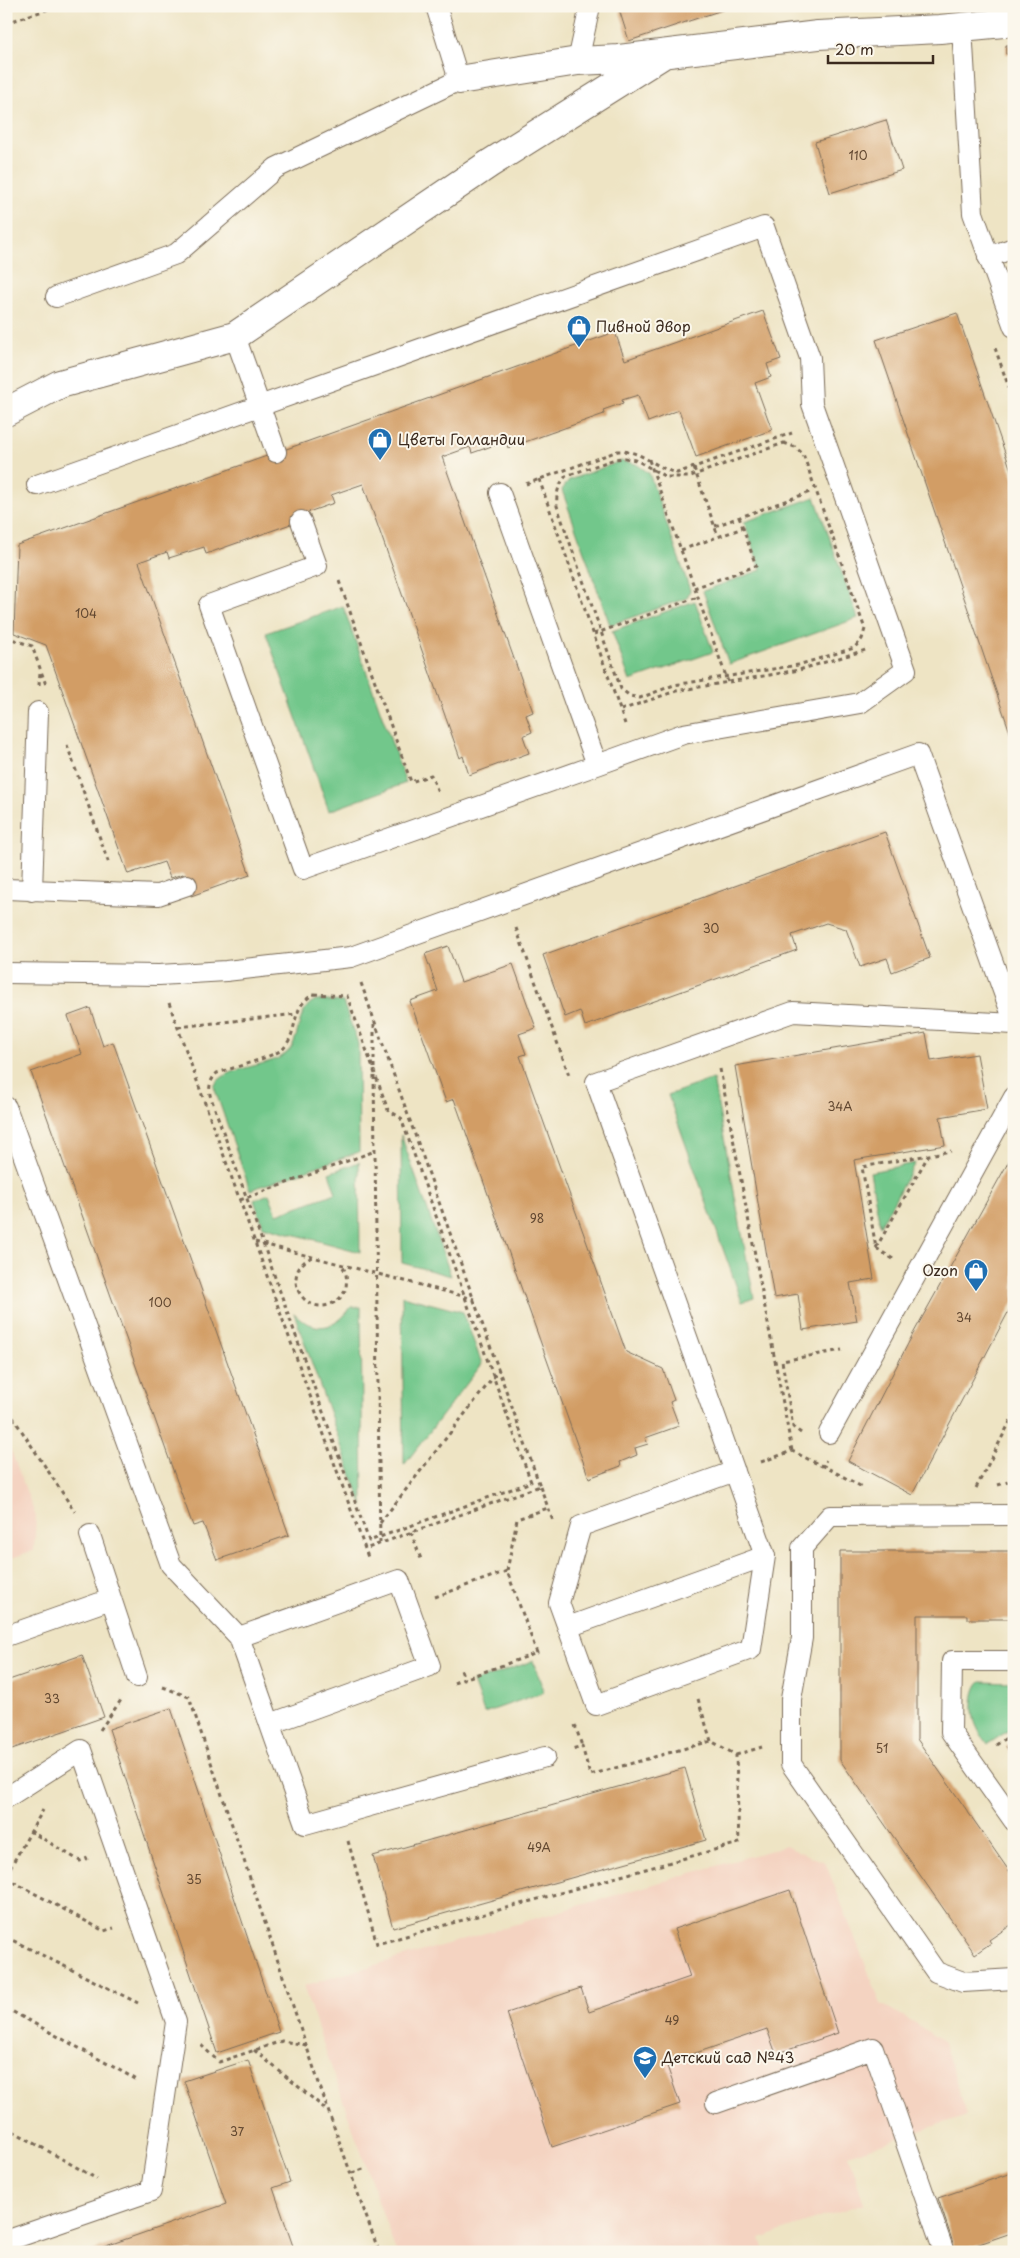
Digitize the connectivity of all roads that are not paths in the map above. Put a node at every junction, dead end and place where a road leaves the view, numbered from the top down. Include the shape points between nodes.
1 (436, 6) edge
2 (590, 6) edge
3 (1014, 22) edge
4 (962, 28) junction
5 (664, 54) junction
6 (578, 61) junction
7 (459, 80) junction
8 (1014, 248) edge
9 (988, 257) junction
10 (56, 297) dead end
11 (1014, 327) edge
12 (235, 336) junction
13 (260, 406) junction
14 (6, 412) edge
15 (276, 452) dead end
16 (37, 485) dead end
17 (500, 493) road end
18 (301, 521) dead end
19 (38, 712) dead end
20 (597, 765) junction
21 (187, 885) dead end
22 (6, 890) edge
23 (32, 890) junction
24 (6, 973) edge
25 (1014, 1023) edge
26 (1014, 1097) edge
27 (6, 1107) edge
28 (829, 1433) dead end
29 (735, 1472) junction
30 (1014, 1515) edge
31 (90, 1535) road end
32 (765, 1556) junction
33 (111, 1599) junction
34 (568, 1627) junction
35 (6, 1636) edge
36 (239, 1637) junction
37 (1014, 1661) edge
38 (137, 1677) road end
39 (270, 1724) junction
40 (545, 1757) road end
41 (6, 1798) edge
42 (1014, 1821) edge
43 (1014, 1979) edge
44 (716, 2103) dead end
45 (6, 2241) edge
46 (944, 2252) edge

1 - 7 lane
2 - 6 lane
3 - 4 street
4 - 5 street via 818,35
4 - 9 lane via 972,213
5 - 6 street
5 - 12 street via 489,164
6 - 7 street
7 - 10 lane via 276,168 176,254
8 - 9 lane
9 - 11 lane
12 - 13 lane
12 - 14 street via 60,384
13 - 15 lane
13 - 16 lane
13 - 20 lane via 764,226 810,358 812,404 906,670 860,703 683,734
17 - 20 lane
18 - 20 lane via 317,566 209,605 303,869
19 - 23 lane
21 - 23 lane via 158,895
22 - 23 lane
24 - 25 lane via 159,975 351,957 918,754
25 - 29 lane via 793,1012 596,1082
26 - 28 lane
27 - 36 lane via 172,1565
29 - 32 lane
29 - 34 lane via 581,1526 559,1603
30 - 43 lane via 830,1516 802,1548 802,1638 791,1699 791,1764 936,1972 963,1982
31 - 33 lane
32 - 34 lane
32 - 34 lane via 751,1650 690,1672 596,1705
33 - 35 lane
33 - 38 lane
36 - 39 lane
36 - 39 lane via 400,1580 430,1666
37 - 42 lane via 952,1661 952,1732
39 - 40 lane via 305,1824
41 - 45 lane via 81,1750 176,2022 151,2191
44 - 46 lane via 873,2048

